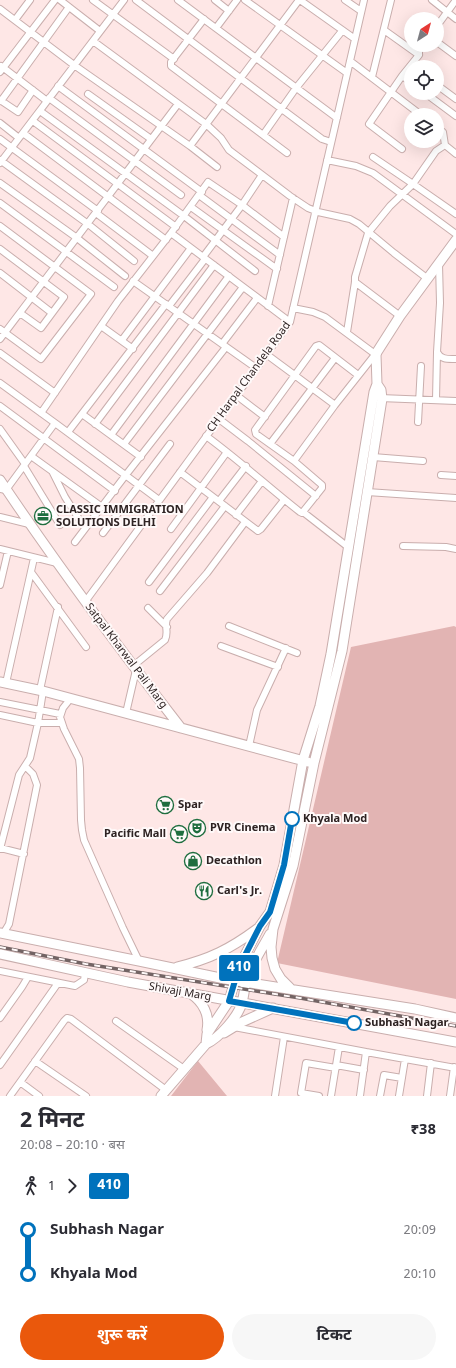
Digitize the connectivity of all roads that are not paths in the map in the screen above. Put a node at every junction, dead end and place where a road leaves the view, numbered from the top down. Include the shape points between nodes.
1 (30, 0) edge
2 (55, 0) edge
3 (60, 0) edge
4 (94, 0) edge
5 (124, 0) edge
6 (136, 0) edge
7 (178, 0) edge
8 (215, 0) edge
9 (237, 0) edge
10 (245, 0) edge
11 (299, 0) edge
12 (345, 0) edge
13 (364, 0) edge
14 (391, 0) edge
15 (432, 0) edge
16 (456, 0) edge
17 (68, 7) junction
18 (0, 10) edge
19 (229, 10) junction
20 (361, 11) junction
21 (447, 12) junction
22 (113, 14) junction
23 (444, 16) edge
24 (204, 18) junction
25 (456, 19) edge
26 (15, 20) junction
27 (280, 25) junction
28 (216, 28) junction
29 (384, 30) junction
30 (100, 31) junction
31 (342, 31) junction
32 (30, 32) junction
33 (188, 39) junction
34 (355, 39) junction
35 (92, 41) junction
36 (44, 43) junction
37 (444, 47) edge
38 (419, 55) joint
39 (322, 56) junction
40 (456, 56) edge
41 (256, 57) junction
42 (174, 59) junction
43 (416, 60) edge
44 (350, 61) junction
45 (74, 66) junction
46 (1, 68) edge
47 (347, 73) junction
48 (402, 76) edge
49 (372, 77) junction
50 (241, 78) junction
51 (18, 79) junction
52 (58, 86) junction
53 (296, 88) junction
54 (33, 90) junction
55 (444, 90) edge
56 (392, 92) junction
57 (88, 94) dead end
58 (456, 98) edge
59 (1, 100) edge
60 (48, 100) junction
61 (434, 100) edge
62 (178, 104) junction
63 (221, 104) junction
64 (282, 108) junction
65 (412, 108) edge
66 (40, 111) junction
67 (456, 116) edge
68 (337, 118) junction
69 (32, 121) junction
70 (0, 124) edge
71 (206, 124) junction
72 (161, 127) junction
73 (21, 135) junction
74 (263, 135) junction
75 (444, 138) edge
76 (0, 139) edge
77 (151, 139) junction
78 (331, 142) junction
79 (445, 145) junction
80 (190, 146) junction
81 (12, 148) junction
82 (402, 149) dead end
83 (144, 150) junction
84 (287, 153) dead end
85 (456, 154) edge
86 (373, 157) dead end
87 (327, 160) junction
88 (135, 161) junction
89 (0, 162) edge
90 (217, 167) dead end
91 (126, 174) junction
92 (262, 175) junction
93 (0, 183) edge
94 (118, 184) junction
95 (414, 184) junction
96 (201, 193) junction
97 (181, 195) dead end
98 (402, 195) junction
99 (108, 197) junction
100 (293, 198) junction
101 (0, 203) edge
102 (242, 205) junction
103 (191, 207) junction
104 (315, 211) junction
105 (97, 212) junction
106 (456, 214) edge
107 (184, 216) junction
108 (231, 219) junction
109 (88, 224) junction
110 (0, 226) edge
111 (176, 227) junction
112 (223, 230) junction
113 (368, 232) junction
114 (171, 233) junction
115 (456, 234) edge
116 (284, 237) junction
117 (77, 238) junction
118 (166, 240) junction
119 (216, 240) junction
120 (456, 240) edge
121 (0, 248) edge
122 (191, 248) junction
123 (453, 248) edge
124 (67, 252) junction
125 (280, 255) junction
126 (153, 256) junction
127 (204, 258) junction
128 (134, 261) dead end
129 (439, 263) junction
130 (214, 266) junction
131 (55, 267) junction
132 (276, 269) junction
133 (255, 271) dead end
134 (0, 273) edge
135 (125, 276) dead end
136 (228, 276) junction
137 (428, 279) junction
138 (133, 281) junction
139 (44, 282) junction
140 (355, 282) junction
141 (114, 287) dead end
142 (243, 287) junction
143 (155, 296) junction
144 (32, 297) junction
145 (257, 298) junction
146 (168, 305) junction
147 (268, 306) junction
148 (293, 308) junction
149 (20, 313) junction
150 (52, 313) junction
151 (179, 313) junction
152 (400, 316) junction
153 (290, 322) junction
154 (193, 324) junction
155 (101, 326) junction
156 (2, 331) edge
157 (347, 332) junction
158 (208, 334) junction
159 (0, 339) edge
160 (122, 340) junction
161 (224, 346) junction
162 (133, 349) junction
163 (437, 352) junction
164 (0, 353) edge
165 (376, 353) junction
166 (266, 354) junction
167 (335, 358) junction
168 (456, 359) edge
169 (421, 366) dead end
170 (256, 368) junction
171 (295, 375) junction
172 (358, 375) junction
173 (0, 383) edge
174 (312, 388) junction
175 (55, 392) junction
176 (236, 395) junction
177 (377, 398) junction
178 (419, 400) junction
179 (436, 400) junction
180 (456, 401) edge
181 (335, 405) junction
182 (0, 406) edge
183 (41, 413) junction
184 (82, 414) junction
185 (265, 417) junction
186 (219, 419) junction
187 (418, 422) dead end
188 (55, 423) junction
189 (96, 424) junction
190 (0, 429) edge
191 (68, 432) junction
192 (111, 435) junction
193 (206, 436) junction
194 (44, 438) junction
195 (124, 444) junction
196 (170, 444) dead end
197 (270, 444) junction
198 (227, 452) junction
199 (31, 456) junction
200 (141, 457) junction
201 (373, 457) junction
202 (294, 461) junction
203 (423, 461) dead end
204 (25, 465) junction
205 (246, 466) junction
206 (52, 472) junction
207 (180, 472) junction
208 (441, 475) dead end
209 (125, 476) junction
210 (456, 476) edge
211 (0, 480) edge
212 (262, 481) junction
213 (138, 486) junction
214 (201, 488) junction
215 (3, 489) edge
216 (115, 491) junction
217 (367, 492) junction
218 (316, 496) junction
219 (213, 497) junction
220 (456, 498) edge
221 (159, 500) junction
222 (284, 500) junction
223 (219, 501) junction
224 (225, 506) junction
225 (102, 507) junction
226 (303, 512) junction
227 (236, 515) junction
228 (0, 517) edge
229 (79, 519) dead end
230 (246, 522) junction
231 (29, 524) junction
232 (60, 526) dead end
233 (171, 529) dead end
234 (103, 534) dead end
235 (75, 542) dead end
236 (403, 546) dead end
237 (348, 547) junction
238 (0, 549) edge
239 (456, 549) edge
240 (8, 551) junction
241 (34, 558) junction
242 (57, 563) junction
243 (30, 572) junction
244 (149, 582) dead end
245 (0, 585) edge
246 (160, 591) dead end
247 (85, 602) junction
248 (58, 607) junction
249 (148, 608) dead end
250 (229, 626) dead end
251 (167, 627) junction
252 (221, 646) dead end
253 (86, 647) dead end
254 (286, 648) junction
255 (297, 653) dead end
256 (278, 666) junction
257 (135, 668) junction
258 (3, 682) edge
259 (41, 690) junction
260 (71, 698) junction
261 (0, 702) edge
262 (40, 710) junction
263 (126, 713) junction
264 (60, 714) junction
265 (0, 715) edge
266 (38, 723) junction
267 (62, 723) junction
268 (181, 728) junction
269 (249, 746) junction
270 (303, 760) junction
271 (314, 763) junction
272 (25, 766) junction
273 (0, 848) edge
274 (24, 854) junction
275 (260, 926) junction
276 (273, 929) junction
277 (2, 933) edge
278 (0, 954) edge
279 (139, 961) junction
280 (174, 968) junction
281 (0, 971) edge
282 (85, 974) junction
283 (28, 977) junction
284 (235, 980) junction
285 (245, 982) junction
286 (58, 983) junction
287 (291, 989) junction
288 (189, 993) junction
289 (229, 1001) junction
290 (242, 1002) junction
291 (273, 1008) junction
292 (0, 1018) edge
293 (456, 1018) edge
294 (116, 1021) dead end
295 (234, 1027) junction
296 (206, 1034) junction
297 (284, 1037) junction
298 (210, 1042) junction
299 (456, 1042) edge
300 (339, 1047) junction
301 (366, 1052) junction
302 (405, 1059) junction
303 (35, 1061) junction
304 (431, 1063) junction
305 (0, 1065) edge
306 (336, 1066) junction
307 (455, 1067) edge
308 (184, 1069) junction
309 (364, 1070) junction
310 (402, 1078) junction
311 (20, 1082) junction
312 (164, 1093) edge
313 (10, 1096) edge
314 (39, 1096) edge
315 (86, 1096) edge
316 (275, 1096) edge
317 (319, 1096) edge
318 (331, 1096) edge
319 (360, 1096) edge
320 (380, 1096) edge
321 (399, 1096) edge
322 (426, 1096) edge
323 (450, 1096) edge

1 - 26 street
2 - 32 street
3 - 17 street
4 - 22 street
5 - 22 street
6 - 33 street
7 - 24 street
8 - 19 street
9 - 19 street
10 - 27 street
11 - 27 street
11 - 31 street
12 - 20 street
13 - 20 street, CH Harpal Chandela Road
14 - 29 street
15 - 21 street
16 - 21 street
17 - 30 street
17 - 36 street
18 - 26 street
19 - 28 street
20 - 34 street, CH Harpal Chandela Road
21 - 23 street
21 - 25 street
22 - 30 street
22 - 42 street
24 - 28 street
24 - 33 street
26 - 32 street
27 - 39 street
27 - 41 street
28 - 41 street
29 - 38 street
29 - 49 street
30 - 35 street
31 - 34 street
31 - 39 street
32 - 36 street
32 - 46 street
33 - 42 street
33 - 50 street
34 - 44 street, CH Harpal Chandela Road
35 - 45 street
35 - 62 street
36 - 45 street
36 - 51 street
37 - 40 street
38 - 43 street
39 - 47 street
39 - 53 street
41 - 50 street
41 - 53 street
42 - 63 street via 171,66
44 - 47 street, CH Harpal Chandela Road
44 - 49 street
45 - 52 street
45 - 72 street
46 - 51 street
47 - 68 street, CH Harpal Chandela Road
48 - 56 street
49 - 56 street
50 - 63 street
50 - 64 street
51 - 54 street
51 - 59 street
52 - 60 street
52 - 83 street
53 - 64 street
53 - 68 street
54 - 59 street via 18,112
54 - 60 street
55 - 58 street
56 - 65 street
56 - 82 street via 369,124
57 - 77 street
60 - 66 street
60 - 88 street
61 - 67 street
62 - 71 street
62 - 72 street
63 - 71 street
63 - 74 street
64 - 74 street
64 - 78 street via 322,139
66 - 69 street
66 - 91 street
68 - 78 street, CH Harpal Chandela Road
69 - 73 street
69 - 94 street
70 - 73 street
71 - 80 street
71 - 92 street via 229,150
72 - 77 street
72 - 80 street
73 - 81 street
73 - 99 street
74 - 84 street
75 - 79 street
76 - 81 street
77 - 83 street
78 - 87 street, CH Harpal Chandela Road
79 - 85 street
79 - 95 street via 436,151
80 - 90 street
81 - 89 street
81 - 105 street
83 - 88 street
83 - 96 street
86 - 95 street
87 - 98 street via 365,169
87 - 104 street, CH Harpal Chandela Road
88 - 91 street
88 - 97 street
89 - 109 street
91 - 94 street
91 - 107 street
92 - 100 street
92 - 102 street
93 - 117 street
94 - 99 street
94 - 111 street
95 - 98 street
95 - 106 street
96 - 102 street via 208,182
96 - 103 street
96 - 108 street
98 - 113 street
98 - 115 street
99 - 105 street
99 - 118 street
100 - 104 street
100 - 116 street
101 - 124 street
102 - 108 street
102 - 116 street
103 - 107 street
103 - 112 street
104 - 113 street via 350,220
104 - 148 street, CH Harpal Chandela Road
105 - 109 street
105 - 126 street
107 - 111 street
107 - 119 street
108 - 112 street
108 - 125 street
109 - 117 street
109 - 128 street
110 - 131 street
111 - 114 street
112 - 119 street
112 - 132 street
113 - 137 street
113 - 140 street
114 - 118 street
114 - 122 street
116 - 125 street
117 - 124 street
117 - 135 street
118 - 126 street
119 - 127 street
119 - 133 street
120 - 123 street
121 - 139 street
122 - 127 street
122 - 143 street
123 - 129 street
124 - 131 street
124 - 141 street
125 - 132 street
126 - 138 street
127 - 130 street
127 - 146 street
129 - 137 street
129 - 163 street
130 - 136 street
130 - 151 street
131 - 139 street
131 - 156 street via 91,294 41,359
132 - 147 street
134 - 144 street
136 - 142 street
136 - 154 street
137 - 152 street
138 - 143 street
138 - 155 street
139 - 144 street
139 - 150 street via 64,297
140 - 152 street
140 - 157 street
142 - 145 street
142 - 158 street
143 - 146 street
143 - 160 street
144 - 149 street
144 - 150 street
145 - 147 street
145 - 161 street
146 - 151 street
146 - 162 street
147 - 153 street
148 - 153 street, CH Harpal Chandela Road
148 - 157 street via 322,316
149 - 150 street via 41,328
149 - 156 street
151 - 154 street
151 - 189 street
152 - 165 street
153 - 166 street, CH Harpal Chandela Road
154 - 158 street
154 - 192 street
155 - 160 street
155 - 175 street
156 - 159 street
157 - 165 street
158 - 161 street
158 - 195 street
160 - 162 street
161 - 170 street
161 - 200 street
162 - 184 street
163 - 168 street via 443,358
163 - 179 street
164 - 175 street
165 - 172 street
165 - 177 street
166 - 170 street, CH Harpal Chandela Road
166 - 171 street
167 - 171 street via 318,345
167 - 172 street
167 - 174 street
169 - 178 street
170 - 176 street, CH Harpal Chandela Road
171 - 174 street
171 - 185 street
172 - 181 street
173 - 183 street
174 - 181 street
174 - 197 street
175 - 183 street
176 - 185 street
176 - 186 street, CH Harpal Chandela Road
177 - 178 street
177 - 201 street
177 - 237 street
178 - 179 street
178 - 187 street
179 - 180 street
181 - 202 street
182 - 194 street
183 - 188 street
184 - 189 street
184 - 191 street
185 - 197 street via 255,432
186 - 193 street, CH Harpal Chandela Road
186 - 218 street
188 - 191 street
188 - 194 street
189 - 192 street
190 - 204 street
191 - 209 street
192 - 195 street
193 - 198 street
193 - 207 street, CH Harpal Chandela Road
194 - 199 street
194 - 216 street
195 - 200 street
196 - 213 street
197 - 202 street
198 - 205 street
198 - 214 street
199 - 204 street
199 - 206 street
200 - 209 street
201 - 203 street
201 - 217 street
202 - 218 street via 322,484
204 - 215 street
204 - 232 street
205 - 212 street
205 - 223 street
206 - 225 street
206 - 229 street
207 - 214 street
207 - 221 street, CH Harpal Chandela Road
208 - 210 street
209 - 213 street
209 - 216 street
211 - 215 street, Satpal Kharwal Pali Marg
212 - 222 street
212 - 227 street
213 - 221 street
213 - 234 street
214 - 219 street
214 - 233 street
215 - 231 street, Satpal Kharwal Pali Marg
216 - 225 street
217 - 220 street
217 - 271 street via 342,651
218 - 226 street
219 - 223 street
219 - 244 street
221 - 247 street, CH Harpal Chandela Road
222 - 226 street
222 - 230 street via 260,530
223 - 224 street
224 - 227 street
224 - 246 street
225 - 235 street
226 - 237 street
227 - 230 street
228 - 231 street
230 - 251 street via 167,619
231 - 242 street, Satpal Kharwal Pali Marg
236 - 239 street
237 - 270 street via 331,654 320,706
238 - 240 street
240 - 241 street
240 - 245 street
241 - 242 street
241 - 243 street
242 - 247 street, Satpal Kharwal Pali Marg
243 - 248 street
243 - 258 street
247 - 257 street, Satpal Kharwal Pali Marg
248 - 253 street
248 - 259 street
249 - 251 street
250 - 254 street
251 - 257 street via 165,640
252 - 256 street
254 - 255 street
254 - 256 street
256 - 269 street via 257,710
257 - 263 street
257 - 268 street, Satpal Kharwal Pali Marg
258 - 259 street
259 - 260 street
259 - 262 street
260 - 263 street
260 - 264 street
261 - 262 street
262 - 264 street
262 - 266 street
263 - 268 street
264 - 267 street
265 - 266 street
266 - 267 street
266 - 272 street via 30,758
267 - 279 street via 80,765 80,808 84,840
268 - 269 street
269 - 270 street
270 - 271 street
270 - 275 street via 284,865 270,912
271 - 276 street via 293,866
272 - 273 street via 19,775
272 - 274 street via 33,774 37,785
273 - 274 street
274 - 277 street via 9,924
275 - 280 street via 220,954
275 - 284 street
276 - 285 street
276 - 287 street via 271,947 275,969
277 - 279 street, Shivaji Marg
278 - 282 street, Shivaji Marg
279 - 280 street, Shivaji Marg
280 - 284 street, Shivaji Marg
281 - 283 street
282 - 286 street via 84,980 75,986
282 - 288 street, Shivaji Marg
283 - 286 street
283 - 292 street
284 - 285 street, Shivaji Marg
284 - 289 street
285 - 287 street, Shivaji Marg
285 - 290 street
286 - 305 street
287 - 293 street, Shivaji Marg
288 - 289 street, Shivaji Marg
288 - 296 street via 196,997 206,1010
289 - 290 street, Shivaji Marg
289 - 296 street
290 - 291 street, Shivaji Marg
290 - 298 street via 239,1013
291 - 295 street
291 - 299 street, Shivaji Marg
294 - 308 street
295 - 297 street
295 - 298 street
296 - 298 street
297 - 300 street
297 - 316 street
298 - 308 street
300 - 301 street
300 - 306 street
301 - 302 street
301 - 309 street
302 - 304 street
302 - 310 street
303 - 311 street
303 - 312 street via 64,1020 69,1018
303 - 315 street
304 - 307 street
304 - 322 street
306 - 309 street
306 - 317 street via 306,1063 301,1093
306 - 318 street
307 - 323 street
308 - 312 street
309 - 319 street
310 - 320 street via 384,1075
310 - 321 street
311 - 313 street
311 - 314 street

